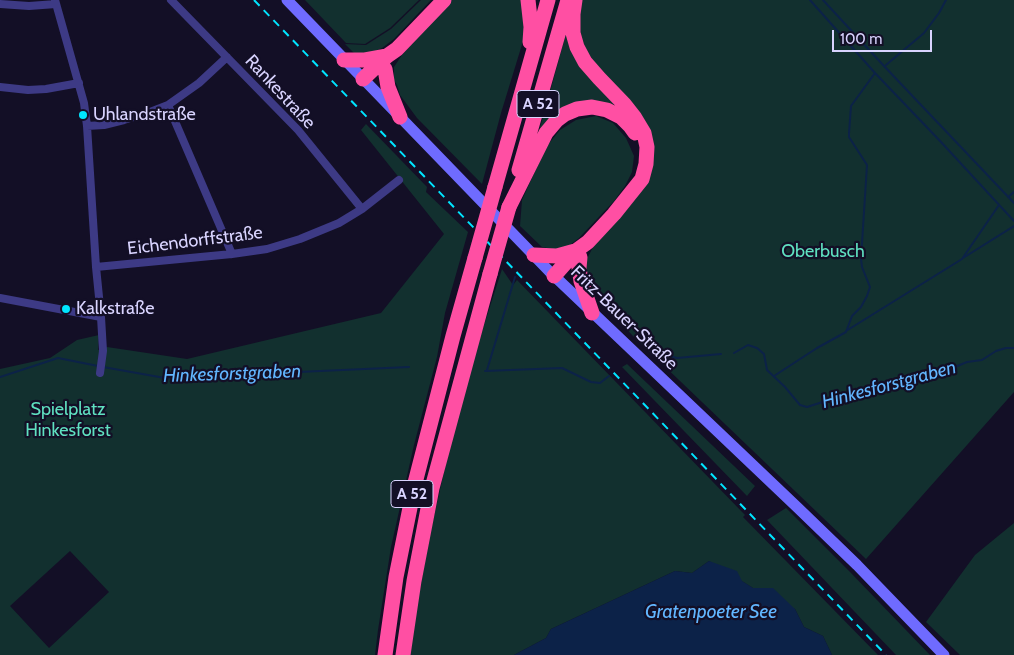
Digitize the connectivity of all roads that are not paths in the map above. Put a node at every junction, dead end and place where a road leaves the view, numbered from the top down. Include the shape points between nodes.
1 (171, 0) edge
2 (287, 0) edge
3 (444, 0) edge
4 (528, 0) edge
5 (548, 0) edge
6 (568, 0) edge
7 (574, 0) edge
8 (56, 2) edge
9 (0, 4) edge
10 (227, 57) junction
11 (389, 58) junction
12 (344, 60) junction
13 (529, 66) junction
14 (366, 82) junction
15 (79, 83) junction
16 (0, 87) edge
17 (168, 105) junction
18 (400, 117) junction
19 (87, 126) junction
20 (399, 180) dead end
21 (632, 193) junction
22 (509, 207) junction
23 (362, 209) junction
24 (582, 250) junction
25 (232, 254) junction
26 (534, 255) junction
27 (96, 267) junction
28 (557, 278) junction
29 (0, 298) edge
30 (592, 313) junction
31 (101, 317) junction
32 (100, 373) dead end
33 (385, 655) edge
34 (403, 655) edge
35 (944, 655) edge

1 - 10 street, Rankestraße
2 - 12 main road, Fritz-Bauer-Straße
3 - 11 highway
4 - 13 highway via 531,27
5 - 13 highway, A 52
6 - 22 highway, A 52
7 - 21 highway via 573,33 577,48 594,73 636,118 644,133 646,164 642,179
8 - 9 street via 29,6
8 - 15 street
10 - 17 street
10 - 23 street, Rankestraße via 298,130
11 - 12 highway
11 - 14 highway
11 - 18 highway via 388,87
12 - 14 main road, Fritz-Bauer-Straße
13 - 33 highway, A 52, bridge via 450,345 415,483
14 - 18 main road, Fritz-Bauer-Straße
15 - 16 street via 37,90
15 - 19 street
17 - 19 street via 124,120
17 - 25 street
18 - 26 main road, Fritz-Bauer-Straße
19 - 27 street
20 - 23 street, Eichendorffstraße
21 - 22 highway via 640,163 636,136 621,117 592,107 577,109 556,120 546,133
21 - 24 highway
22 - 34 highway, A 52, bridge via 432,488
23 - 25 street, Eichendorffstraße via 339,223 300,239 267,249
24 - 26 highway via 557,256
24 - 28 highway
24 - 30 highway via 581,281
25 - 27 street, Eichendorffstraße
26 - 28 main road, Fritz-Bauer-Straße
27 - 31 street
28 - 30 main road, Fritz-Bauer-Straße
29 - 31 street
30 - 35 main road, Fritz-Bauer-Straße via 857,565
31 - 32 street via 103,351

